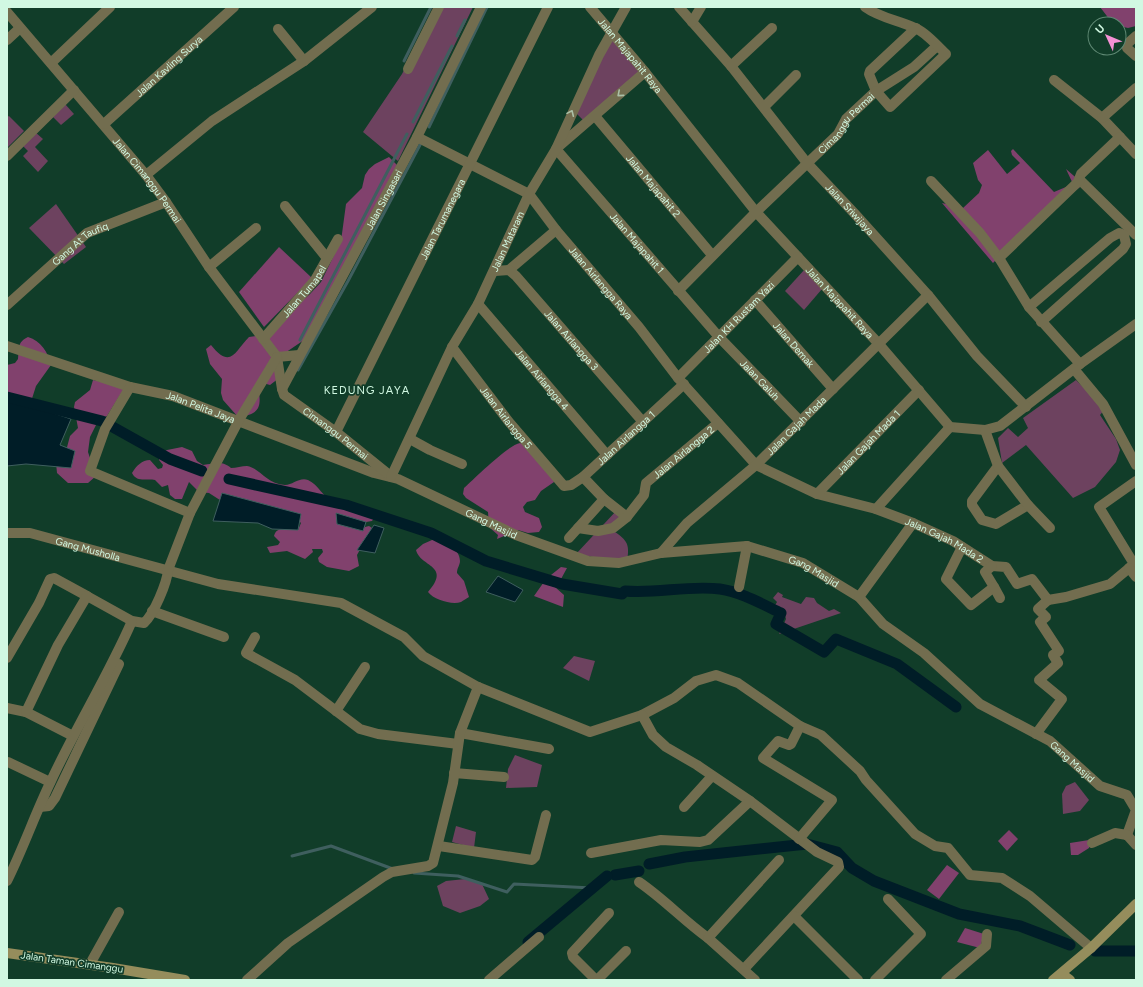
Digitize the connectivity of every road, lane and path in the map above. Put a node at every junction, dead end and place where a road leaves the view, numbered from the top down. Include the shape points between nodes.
1 (110, 7) edge
2 (234, 7) edge
3 (372, 7) edge
4 (439, 7) edge
5 (481, 7) edge
6 (548, 7) edge
7 (590, 7) edge
8 (626, 7) edge
9 (679, 7) edge
10 (701, 7) edge
11 (866, 7) edge
12 (7, 12) edge
13 (692, 22) junction
14 (20, 28) junction
15 (772, 28) dead end
16 (916, 28) junction
17 (278, 29) dead end
18 (612, 32) junction
19 (1136, 36) edge
20 (7, 40) edge
21 (937, 46) junction
22 (1136, 56) edge
23 (304, 61) junction
24 (51, 63) junction
25 (731, 66) junction
26 (408, 69) dead end
27 (645, 72) junction
28 (796, 75) dead end
29 (1054, 80) dead end
30 (1136, 88) edge
31 (74, 90) junction
32 (876, 91) junction
33 (764, 107) junction
34 (595, 116) junction
35 (1102, 118) junction
36 (104, 124) junction
37 (417, 137) junction
38 (1120, 137) junction
39 (556, 149) junction
40 (1136, 154) edge
41 (7, 156) edge
42 (470, 164) junction
43 (807, 164) junction
44 (146, 175) junction
45 (1080, 180) junction
46 (931, 181) dead end
47 (529, 194) junction
48 (166, 202) junction
49 (285, 206) dead end
50 (756, 212) junction
51 (256, 228) dead end
52 (556, 230) junction
53 (1136, 235) edge
54 (338, 239) dead end
55 (712, 255) junction
56 (326, 257) junction
57 (798, 257) junction
58 (999, 258) junction
59 (209, 267) junction
60 (509, 270) junction
61 (494, 271) junction
62 (678, 290) junction
63 (928, 295) junction
64 (755, 300) junction
65 (478, 304) junction
66 (7, 305) edge
67 (1029, 307) junction
68 (1041, 322) junction
69 (1136, 324) edge
70 (719, 337) junction
71 (263, 339) junction
72 (878, 343) junction
73 (7, 346) edge
74 (452, 348) junction
75 (299, 355) junction
76 (277, 357) junction
77 (1077, 366) junction
78 (681, 381) junction
79 (130, 387) junction
80 (833, 389) junction
81 (282, 390) junction
82 (919, 390) junction
83 (1026, 407) junction
84 (239, 420) junction
85 (643, 422) junction
86 (801, 422) junction
87 (718, 423) junction
88 (950, 428) junction
89 (985, 430) junction
90 (336, 432) junction
91 (410, 439) junction
92 (1134, 452) edge
93 (607, 455) junction
94 (462, 464) dead end
95 (756, 465) junction
96 (1136, 465) edge
97 (998, 466) junction
98 (391, 477) junction
99 (583, 477) junction
100 (1136, 481) edge
101 (564, 486) joint
102 (817, 494) junction
103 (604, 499) junction
104 (1028, 505) junction
105 (876, 508) junction
106 (190, 513) junction
107 (627, 516) junction
108 (913, 523) junction
109 (578, 528) junction
110 (1050, 528) dead end
111 (7, 533) edge
112 (569, 538) dead end
113 (746, 546) junction
114 (962, 547) junction
115 (661, 553) junction
116 (992, 566) junction
117 (1129, 568) junction
118 (168, 570) junction
119 (1136, 577) edge
120 (994, 586) junction
121 (739, 587) dead end
122 (87, 596) junction
123 (859, 597) junction
124 (1000, 598) dead end
125 (1048, 600) junction
126 (152, 612) junction
127 (135, 621) junction
128 (224, 637) dead end
129 (255, 637) dead end
130 (7, 658) edge
131 (365, 667) dead end
132 (478, 687) junction
133 (7, 708) edge
134 (336, 711) junction
135 (26, 712) junction
136 (642, 715) junction
137 (800, 726) junction
138 (460, 733) junction
139 (1036, 734) junction
140 (73, 736) junction
141 (458, 744) junction
142 (549, 749) dead end
143 (8, 762) dead end
144 (454, 773) junction
145 (712, 776) junction
146 (504, 777) dead end
147 (50, 782) junction
148 (750, 801) junction
149 (40, 807) junction
150 (684, 807) dead end
151 (546, 815) dead end
152 (1127, 835) junction
153 (802, 841) junction
154 (1092, 843) dead end
155 (1136, 845) edge
156 (439, 846) junction
157 (591, 853) dead end
158 (779, 860) dead end
159 (7, 881) edge
160 (639, 882) dead end
161 (888, 899) dead end
162 (1136, 904) edge
163 (119, 912) dead end
164 (609, 913) dead end
165 (794, 916) junction
166 (987, 934) dead end
167 (539, 937) dead end
168 (708, 938) junction
169 (1091, 948) junction
170 (626, 951) dead end
171 (7, 953) edge
172 (90, 964) junction
173 (744, 969) junction
174 (1062, 978) edge
175 (184, 980) edge
176 (247, 980) edge
177 (489, 980) edge
178 (597, 980) edge
179 (755, 980) edge
180 (858, 980) edge
181 (875, 980) edge
182 (946, 980) edge

1 - 24 street
2 - 36 street, Jalan Kavling Surya
3 - 23 street
4 - 26 street
5 - 37 street, Jalan Singasari
6 - 42 street, Jalan Tarumanegara
7 - 18 street, Jalan Majapahit Raya
8 - 18 street, Jalan Mataram
9 - 13 street, Jalan Sriwijaya
10 - 13 street
11 - 16 street via 894,22
12 - 14 street, Jalan Cimanggu Permai
13 - 25 street, Jalan Sriwijaya
14 - 20 street
14 - 24 street, Jalan Cimanggu Permai
15 - 25 street
16 - 21 street
16 - 32 street via 870,71
17 - 23 street
18 - 27 street, Jalan Majapahit Raya
39 -> 18 street, Jalan Mataram
19 - 22 street via 1127,44
21 - 32 street via 914,67
21 - 32 street, Cimanggu Permai via 946,54 890,107
23 - 44 street via 212,121
24 - 31 street, Jalan Cimanggu Permai
25 - 33 street, Jalan Sriwijaya
27 -> 34 street
27 - 50 street, Jalan Majapahit Raya
28 - 33 street
29 - 35 street
30 - 35 street
31 - 36 street, Jalan Cimanggu Permai
31 - 41 street
32 - 43 street, Cimanggu Permai via 846,119 838,134
33 - 43 street, Jalan Sriwijaya
34 - 39 street
34 - 55 street, Jalan Majapahit 2
35 - 38 street
36 - 44 street, Jalan Cimanggu Permai
37 - 42 street, Jalan Airlangga Raya
37 - 75 street, Jalan Singasari
38 - 40 street
38 - 45 street via 1081,174
39 - 47 street, Jalan Mataram
39 - 62 street, Jalan Majapahit 1
42 - 47 street, Jalan Airlangga Raya
42 - 90 street, Jalan Tarumanegara
43 - 50 street, Cimanggu Permai
43 - 63 street, Jalan Sriwijaya
44 - 48 street, Jalan Cimanggu Permai
45 - 53 street
45 - 58 street
46 - 58 street via 965,216
47 - 52 street, Jalan Airlangga Raya
47 - 61 street, Jalan Mataram
48 - 59 street, Jalan Cimanggu Permai
48 - 66 street, Gang At Taufiq via 87,233
49 - 56 street
50 - 55 street, Cimanggu Permai
50 - 57 street, Jalan Majapahit Raya
51 - 59 street
52 - 60 street
52 - 78 street, Jalan Airlangga Raya via 639,327
54 - 56 street, Jalan Tumapel
55 - 62 street, Cimanggu Permai
56 - 71 street, Jalan Tumapel via 315,280
57 - 64 street, Jalan KH Rustam Yazi
57 - 72 street, Jalan Majapahit Raya
58 - 67 street
59 - 71 street, Jalan Cimanggu Permai
60 - 61 street
60 - 85 street, Jalan Airlangga 3
61 - 65 street, Jalan Mataram
62 - 70 street, Jalan Majapahit 1
63 - 72 street, Jalan Gajah Mada
63 - 83 street, Jalan Sriwijaya via 977,356
64 - 70 street, Jalan KH Rustam Yazi
64 - 80 street, Jalan Demak
65 - 74 street, Jalan Mataram
65 - 93 street, Jalan Airlangga 4
67 - 68 street
67 - 68 street via 1110,238 1119,233 1124,235 1126,244 1123,249
68 - 77 street
69 - 77 street
70 - 78 street, Jalan KH Rustam Yazi
70 - 86 street, Jalan Galuh
71 - 76 street, Jalan Cimanggu Permai
72 - 80 street, Jalan Gajah Mada
72 - 82 street, Jalan Majapahit Raya
73 - 79 street, Jalan Pelita Jaya
74 - 91 street, Jalan Mataram
74 - 101 street, Jalan Airlangga 5 via 509,422
75 - 76 street
75 - 81 street, Jalan Singasari
76 - 81 street, Jalan Cimanggu Permai
76 - 84 street
77 - 83 street
77 - 92 street
78 - 85 street, Jalan Airlangga 1
78 - 87 street, Jalan Airlangga Raya
79 - 84 street, Jalan Pelita Jaya via 173,396
79 - 106 street via 105,430 90,471
80 - 86 street, Jalan Gajah Mada
81 - 90 street, Cimanggu Permai via 284,395
82 - 88 street, Jalan Majapahit Raya
82 - 102 street, Jalan Gajah Mada 1
83 - 89 street via 1000,426
84 - 98 street, Jalan Pelita Jaya via 374,473
84 - 106 street
85 - 93 street, Jalan Airlangga 1
86 - 95 street, Jalan Gajah Mada
87 - 95 street, Jalan Airlangga Raya
87 - 107 street, Jalan Airlangga 2 via 646,483 644,495
88 - 89 street
88 - 105 street
89 - 97 street
90 - 98 street, Cimanggu Permai
91 - 94 street
91 - 98 street, Jalan Mataram
92 - 96 street
93 - 99 street, Jalan Airlangga 1
95 - 102 street, Jalan Gajah Mada 2
95 - 115 street, Jalan Gajah Mada via 698,512
97 - 104 street
97 - 104 street via 972,501 973,509 982,520 996,524
98 - 115 street, Gang Masjid via 516,535 588,561 619,563
99 - 101 street, Jalan Airlangga 1 via 571,485
99 - 103 street
100 - 117 street via 1099,507 1134,564
102 - 105 street, Jalan Gajah Mada 2
103 - 107 street
103 - 109 street
104 - 110 street
105 - 108 street, Jalan Gajah Mada 2
106 - 118 street
107 - 109 street, Jalan Airlangga 2 via 613,528 598,531
108 - 114 street, Jalan Gajah Mada 2
108 - 123 street
109 - 112 street
111 - 118 street, Gang Musholla via 30,533
113 - 115 street, Gang Masjid
113 - 121 street
113 - 123 street, Gang Masjid via 803,563
114 - 116 street, Jalan Gajah Mada 2
114 - 120 street via 946,579 971,605
116 - 120 street via 985,572
116 - 125 street, Jalan Gajah Mada 2 via 1006,567 1017,584 1032,579
117 - 119 street
117 - 125 street via 1110,584
118 - 126 street via 167,580
118 - 132 street, Gang Musholla via 218,584 341,603 404,637 423,656
120 - 124 street
122 - 127 street
122 - 130 street via 54,578 50,579
122 - 135 street via 58,645
123 - 139 street, Gang Masjid via 883,624 924,653 980,704
125 - 139 street via 1038,609 1046,617 1040,622 1059,651 1053,655 1058,663 1039,680 1062,699
126 - 127 street via 144,623
126 - 128 street
127 - 140 street
127 - 149 street via 55,798 49,806
129 - 134 street via 246,653 295,680
131 - 134 street
132 - 136 street, Gang Musholla via 590,732
132 - 138 street
133 - 135 street
134 - 141 street via 360,729 378,734
135 - 140 street
136 - 137 street, Gang Musholla via 674,698 696,681 716,675 738,683
136 - 145 street via 658,741
137 - 153 street via 791,744 778,740 764,758 832,800
137 - 169 street, Gang Musholla via 821,735 860,771 915,834 935,846 948,848 970,875 1002,878 1030,896
138 - 141 street
138 - 142 street
139 - 152 street, Gang Masjid via 1050,741 1100,786 1127,795 1136,810
140 - 147 street
141 - 144 street
143 - 147 street
144 - 146 street
144 - 156 street
145 - 148 street
145 - 150 street
147 - 149 street
148 - 153 street
148 - 157 street via 708,840 662,840
149 - 159 street
151 - 156 street via 536,857 532,860
152 - 154 street via 1115,833
152 - 155 street
153 - 165 street via 838,862 839,867
156 - 176 street via 432,865 392,872 383,877 288,943
158 - 168 street
160 - 168 street via 662,898 684,921
161 - 181 street via 921,934
162 - 169 street
163 - 172 street
164 - 178 street via 572,953
165 - 173 street
165 - 180 street
166 - 182 street via 986,946
167 - 177 street
168 - 173 street
169 - 174 street
170 - 178 street
171 - 172 street, Jalan Taman Cimanggu
172 - 175 street, Jalan Taman Cimanggu
173 - 179 street

